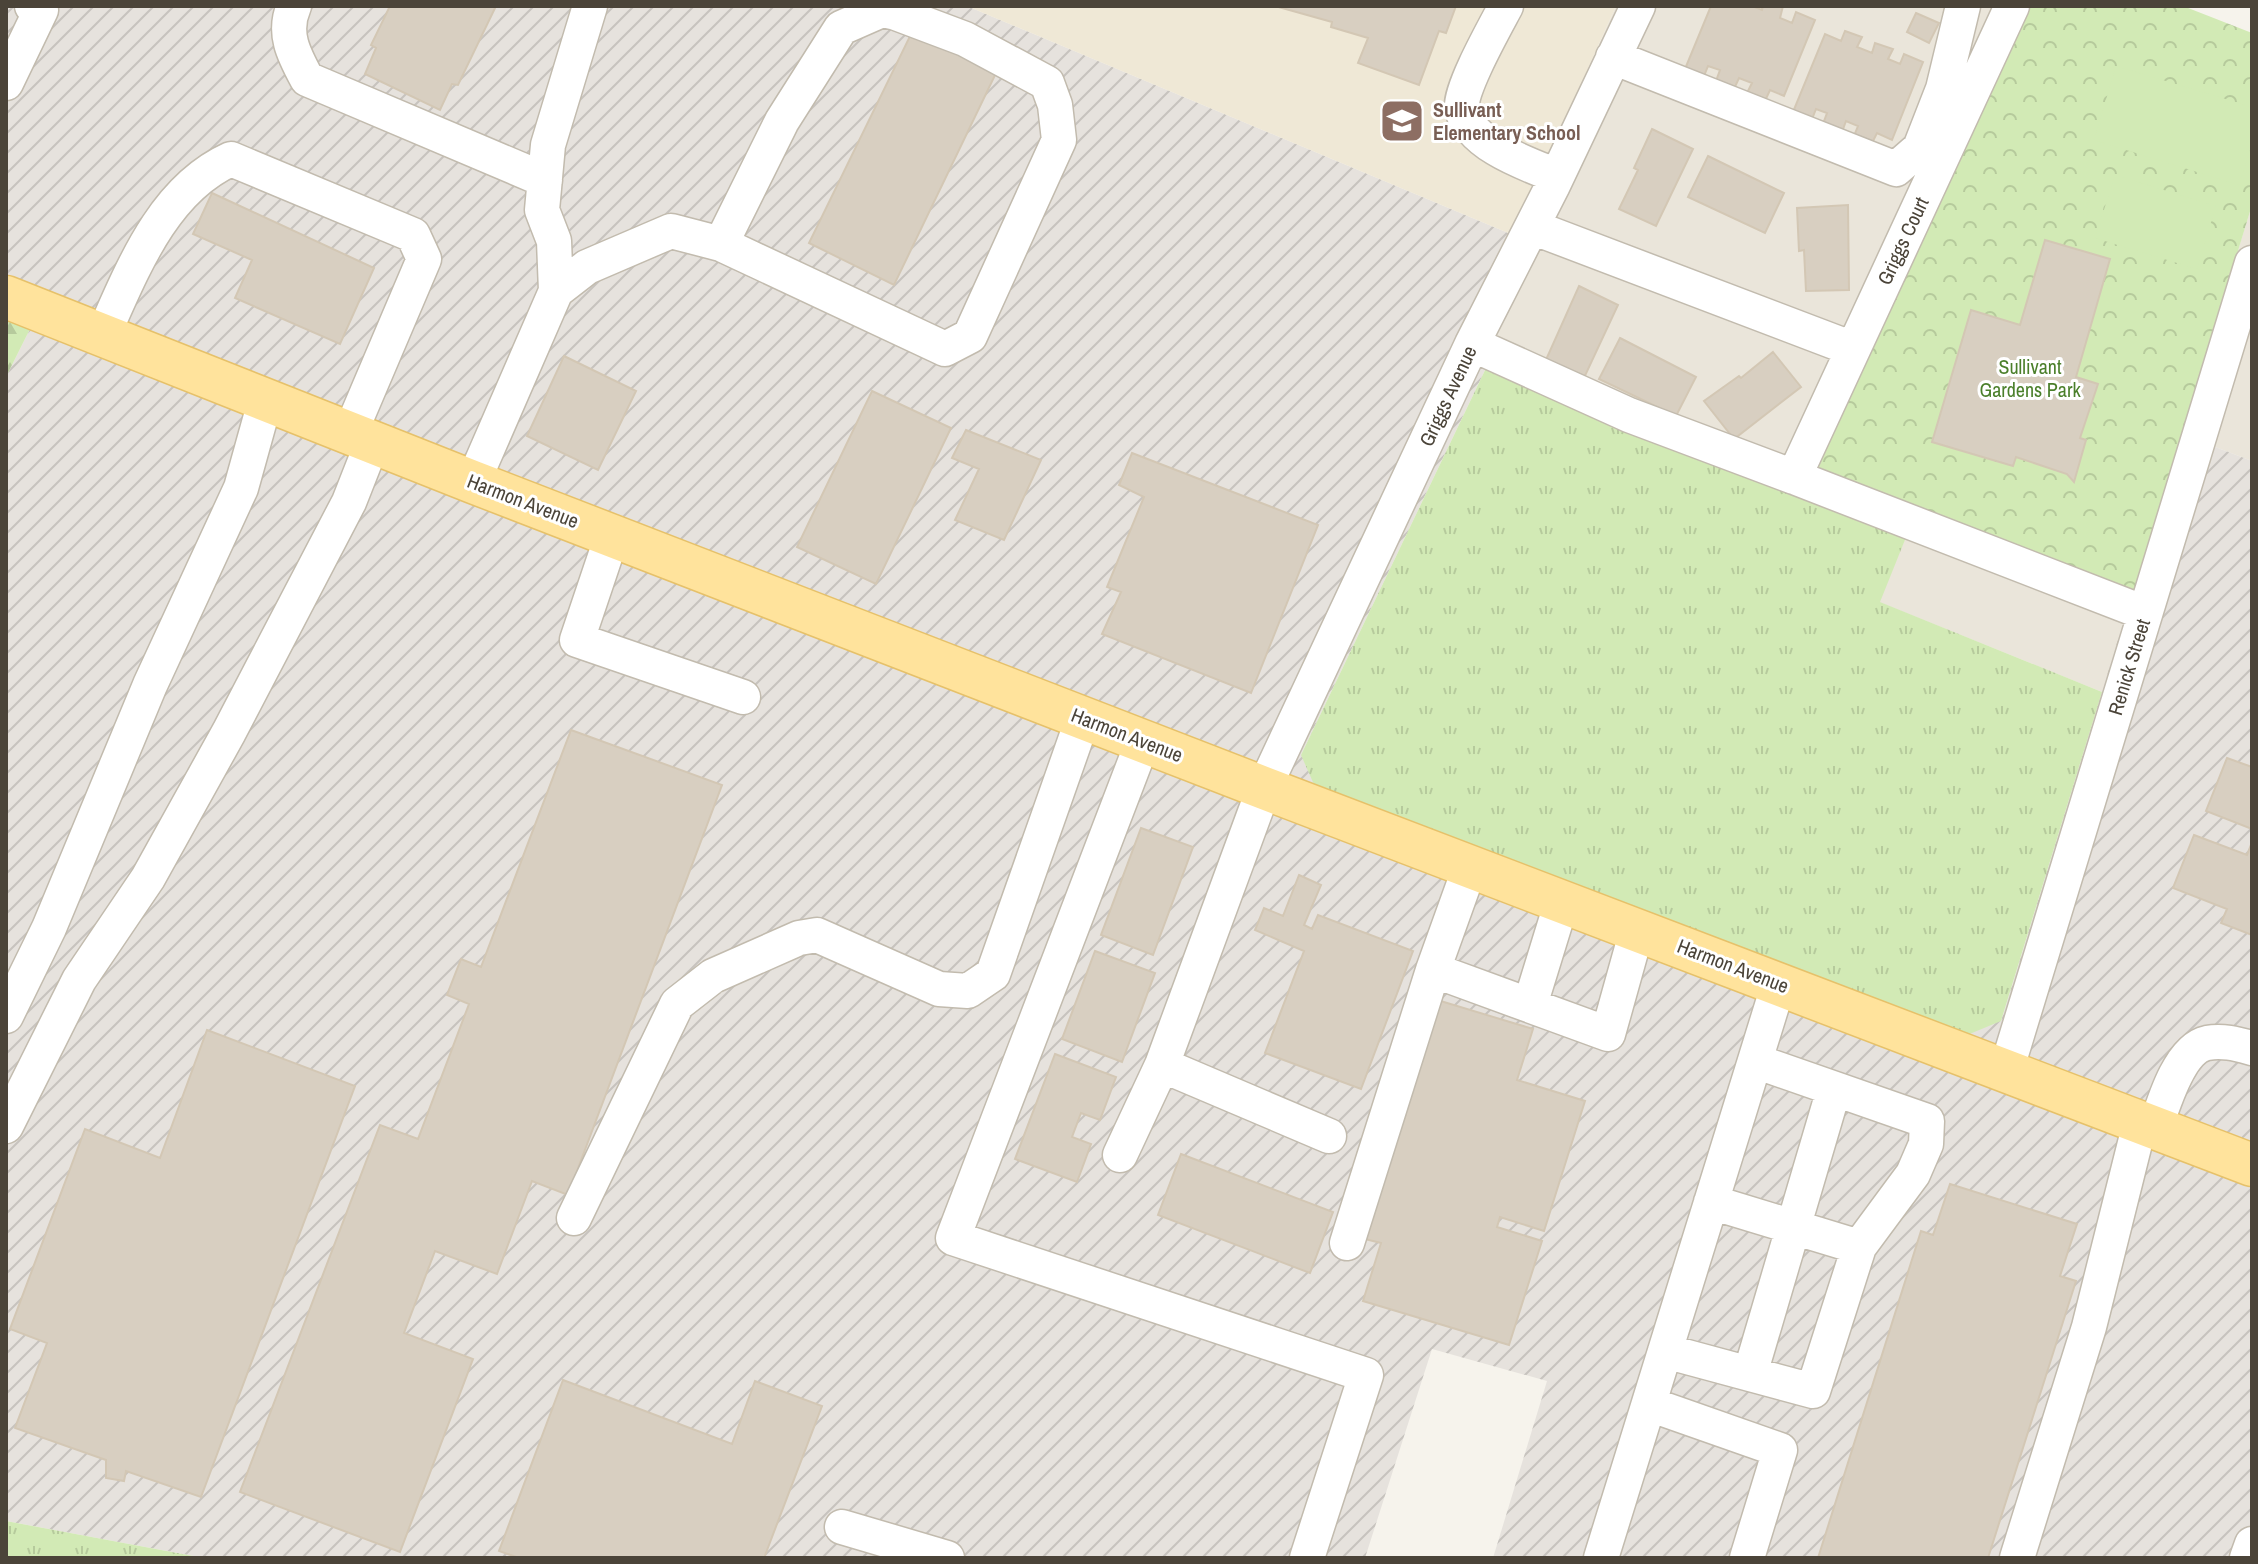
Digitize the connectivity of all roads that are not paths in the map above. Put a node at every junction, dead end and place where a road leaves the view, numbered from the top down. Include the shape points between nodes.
1 (32, 6) edge
2 (294, 6) edge
3 (590, 6) edge
4 (1506, 6) edge
5 (1638, 6) edge
6 (1963, 6) edge
7 (2012, 6) edge
8 (1613, 57) junction
9 (6, 83) edge
10 (1557, 176) junction
11 (545, 180) junction
12 (1532, 227) junction
13 (721, 244) junction
14 (2252, 263) edge
15 (556, 291) junction
16 (6, 297) edge
17 (103, 335) junction
18 (1472, 344) junction
19 (1853, 349) junction
20 (266, 398) junction
21 (362, 437) junction
22 (1794, 477) junction
23 (473, 482) junction
24 (612, 536) junction
25 (2145, 613) junction
26 (743, 697) dead end
27 (1083, 718) junction
28 (1143, 741) junction
29 (1264, 788) junction
30 (1470, 867) junction
31 (1562, 901) junction
32 (1637, 930) junction
33 (1433, 970) junction
34 (1779, 983) junction
35 (1530, 1005) junction
36 (6, 1016) edge
37 (2252, 1048) edge
38 (1755, 1061) junction
39 (1162, 1065) junction
40 (2006, 1071) junction
41 (1834, 1089) junction
42 (6, 1126) edge
43 (2147, 1126) junction
44 (1329, 1136) dead end
45 (1120, 1155) dead end
46 (2252, 1165) edge
47 (1711, 1202) junction
48 (574, 1218) dead end
49 (1793, 1227) junction
50 (1347, 1243) dead end
51 (1859, 1247) junction
52 (1665, 1351) junction
53 (1750, 1374) junction
54 (1649, 1404) junction
55 (842, 1527) dead end
56 (2252, 1544) edge
57 (947, 1558) edge
58 (1307, 1558) edge
59 (1601, 1558) edge
60 (1747, 1558) edge
61 (2017, 1558) edge
62 (2247, 1558) edge

1 - 9 street via 41,10
2 - 11 street via 288,20 290,46 307,79
3 - 11 street via 548,145
4 - 10 street via 1464,90 1461,108 1470,126 1496,148
5 - 8 street, Griggs Avenue
6 - 8 street via 1943,89 1920,148 1896,169
7 - 19 street, Griggs Court
8 - 10 street, Griggs Avenue
10 - 12 street, Griggs Avenue
11 - 15 street via 542,210 554,241
12 - 18 street, Griggs Avenue
12 - 19 street
13 - 13 street via 945,349 970,336 1059,140 1047,83 965,39 896,13 882,10 841,28 782,121
13 - 15 street via 671,231 587,267
14 - 25 street, Renick Street
15 - 23 street
16 - 17 main road, Harmon Avenue
17 - 20 main road, Harmon Avenue
17 - 21 street via 151,236 183,193 231,159 413,235 424,259
18 - 22 street via 1629,415
18 - 29 street, Griggs Avenue
19 - 22 street, Griggs Court
20 - 21 main road, Harmon Avenue
20 - 36 street via 241,488
21 - 23 main road, Harmon Avenue
21 - 42 street via 349,502 148,878 79,980
22 - 25 street
23 - 24 main road, Harmon Avenue
24 - 26 street via 577,640
24 - 27 main road, Harmon Avenue
25 - 40 street, Renick Street
27 - 28 main road, Harmon Avenue
27 - 48 street via 993,974 968,991 939,989 817,935 713,976 677,1004
28 - 29 main road, Harmon Avenue
28 - 58 street via 953,1238 1366,1375
29 - 30 main road, Harmon Avenue
29 - 39 street, Griggs Avenue
30 - 31 main road, Harmon Avenue
30 - 33 street
31 - 32 main road, Harmon Avenue
31 - 35 street
32 - 34 main road, Harmon Avenue
32 - 35 street via 1608,1034
33 - 35 street
33 - 50 street
34 - 38 street
34 - 40 main road, Harmon Avenue
37 - 43 street via 2226,1041 2203,1043 2185,1059
38 - 41 street
38 - 47 street
39 - 44 street
39 - 45 street, Griggs Avenue
40 - 43 main road, Harmon Avenue
41 - 49 street
41 - 51 street via 1927,1121 1926,1144 1913,1174
43 - 46 main road, Harmon Avenue
43 - 61 street
47 - 49 street
47 - 52 street
49 - 51 street
49 - 53 street
51 - 53 street via 1813,1391
52 - 53 street
52 - 54 street
54 - 59 street
54 - 60 street via 1780,1450
55 - 57 street
56 - 62 street

